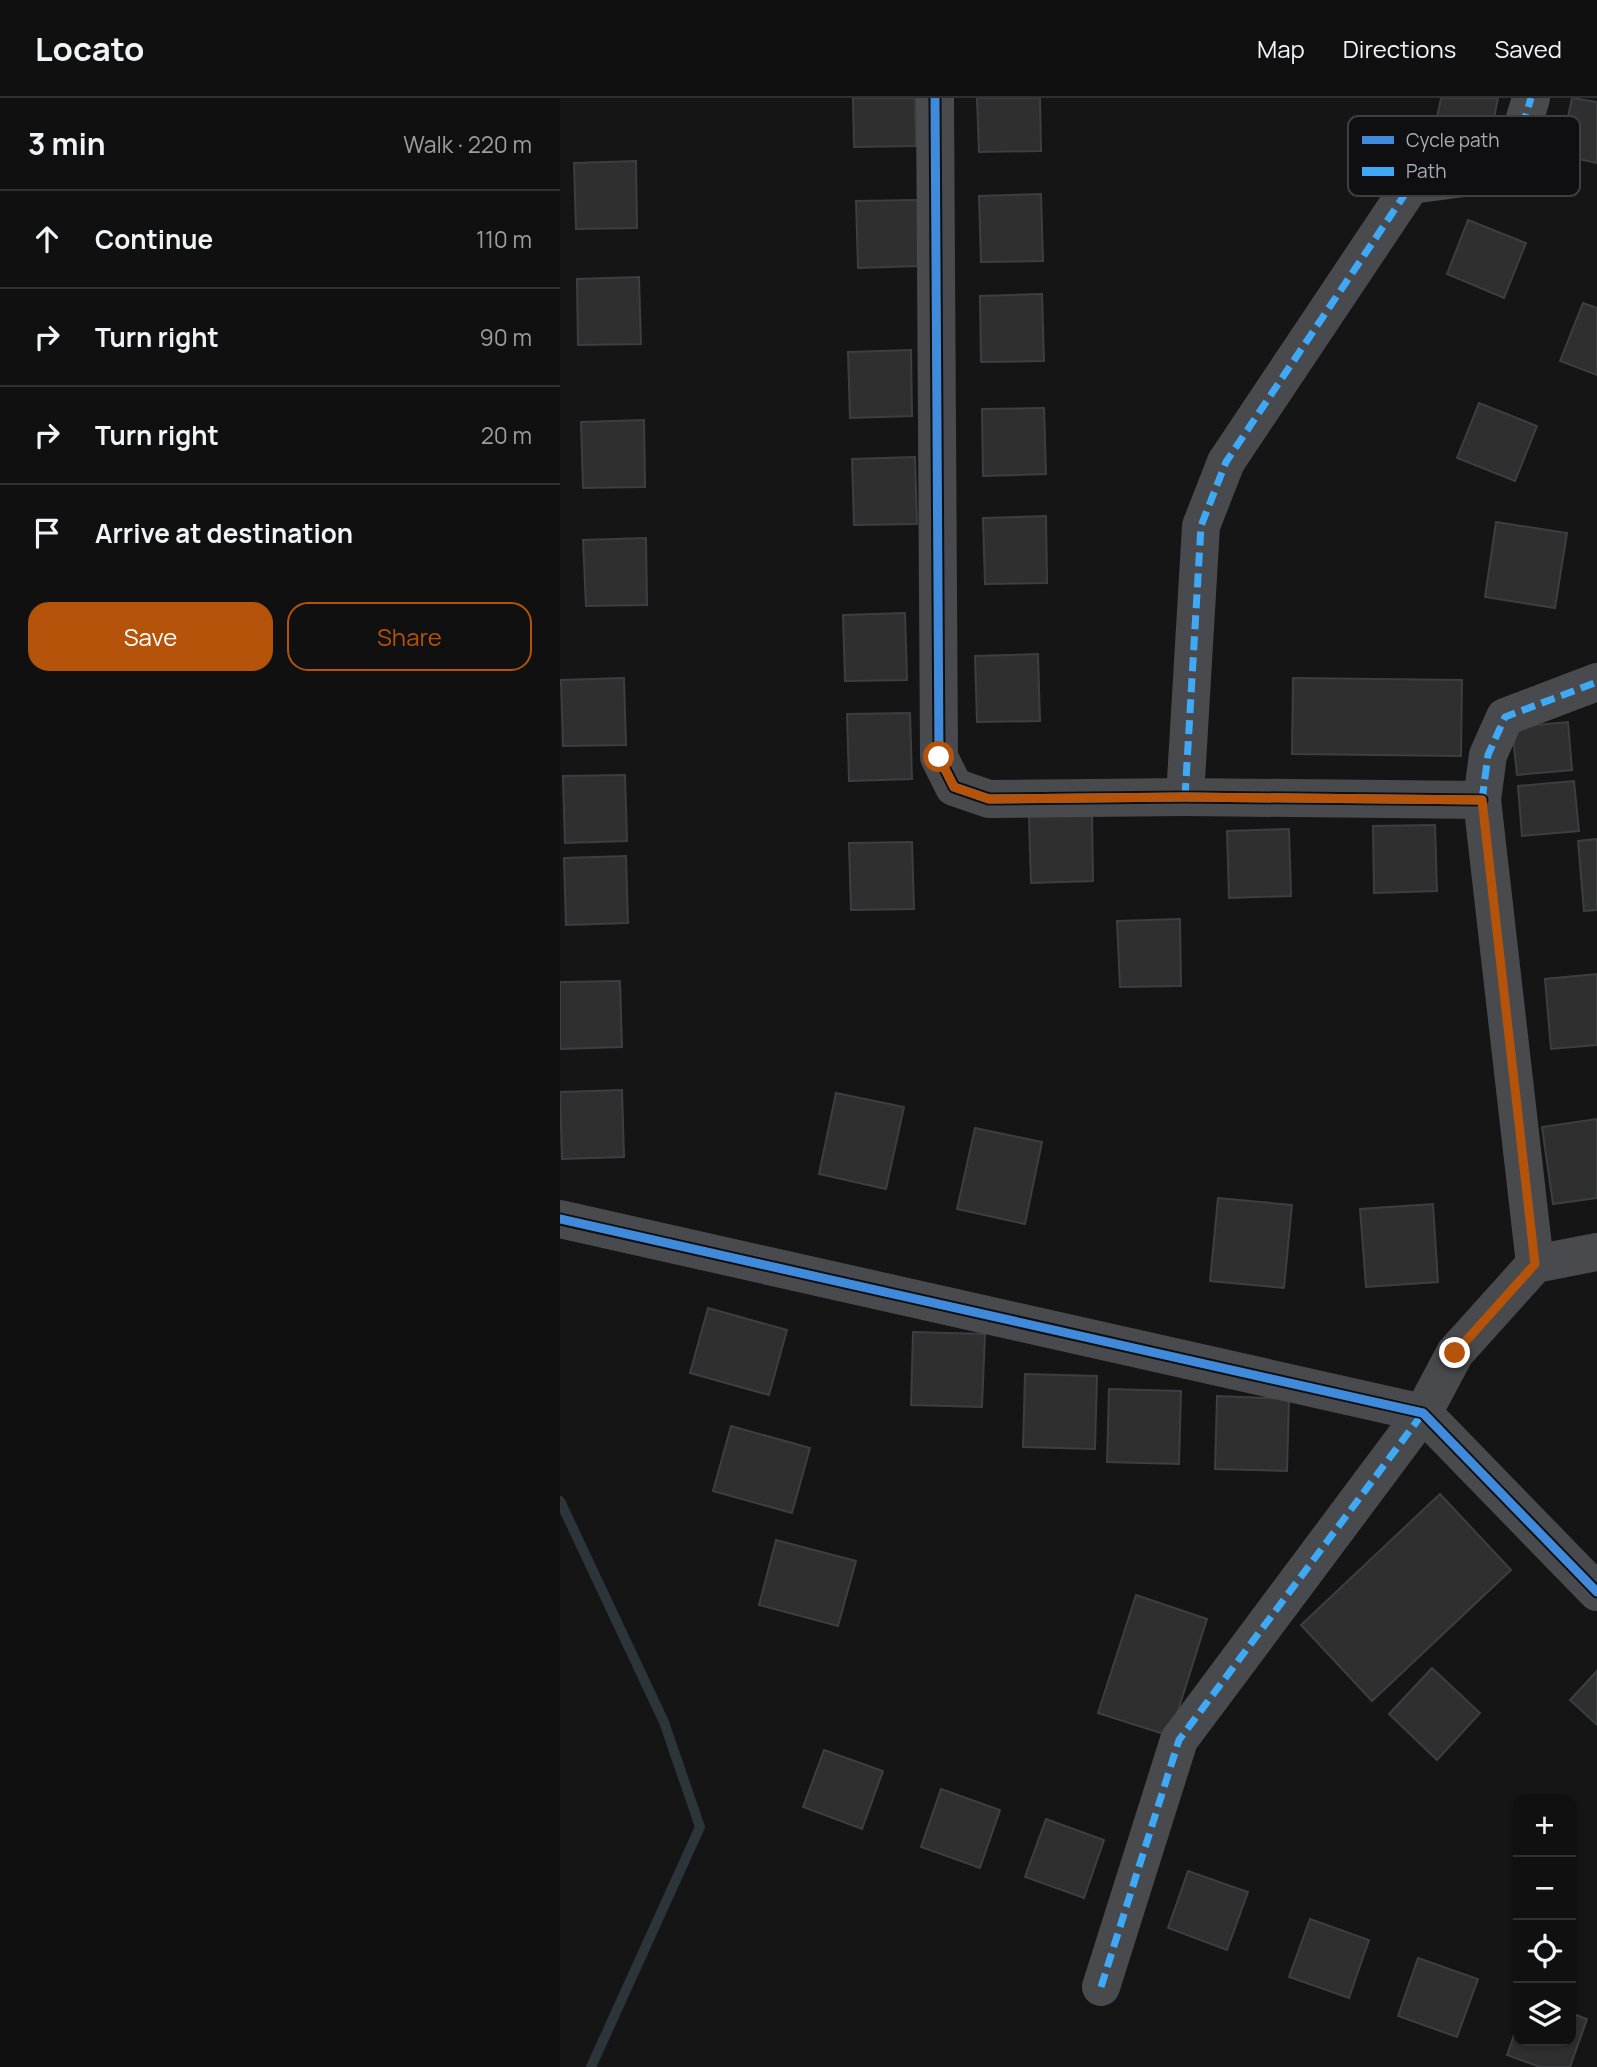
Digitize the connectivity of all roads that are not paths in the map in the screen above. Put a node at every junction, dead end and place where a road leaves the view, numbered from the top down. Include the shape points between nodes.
1 (935, 98) edge
2 (1531, 98) edge
3 (1526, 116) edge
4 (1404, 196) edge
5 (1597, 682) edge
6 (1185, 797) junction
7 (1482, 800) junction
8 (560, 1219) edge
9 (1597, 1252) edge
10 (1535, 1264) junction
11 (1423, 1413) junction
12 (1597, 1592) edge
13 (1101, 1987) dead end

1 - 6 street via 939,757 954,787 989,799
2 - 3 street
4 - 6 street via 1226,462 1201,526
5 - 7 street via 1505,717 1488,755
6 - 7 street
7 - 10 street
8 - 11 street
9 - 10 street
10 - 11 street via 1455,1353
11 - 12 street
11 - 13 street via 1179,1740

